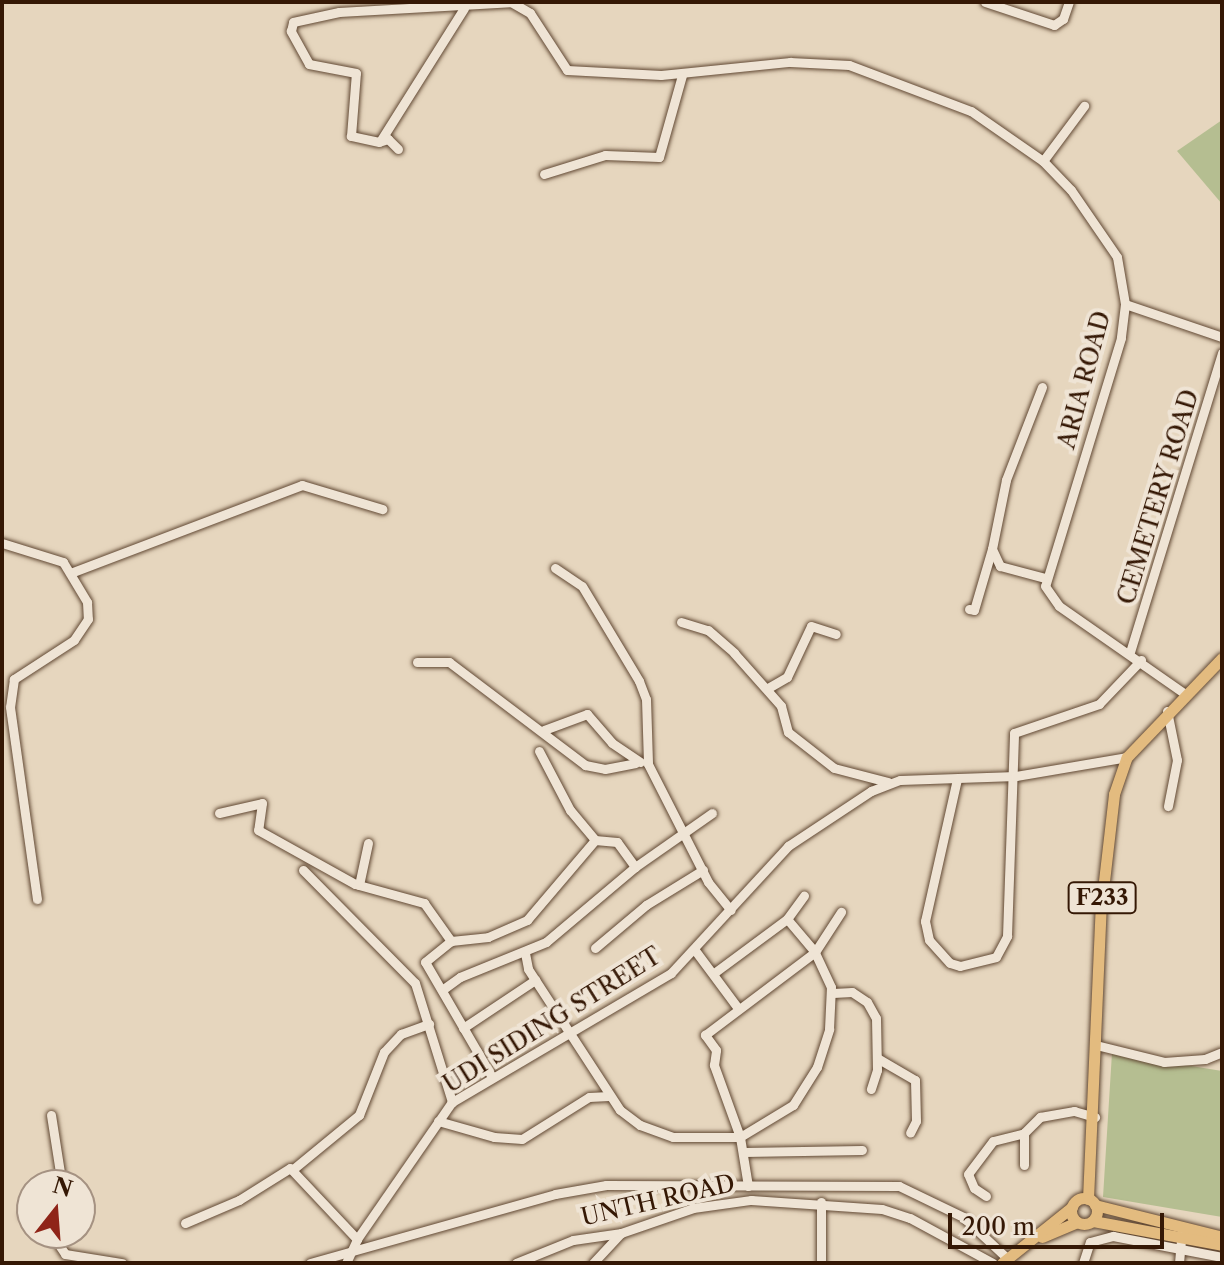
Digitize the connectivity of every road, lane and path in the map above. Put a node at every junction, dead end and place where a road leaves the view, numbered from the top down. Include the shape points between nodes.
1 (511, 2) edge
2 (987, 2) edge
3 (1069, 2) edge
4 (464, 8) junction
5 (682, 75) junction
6 (1084, 106) dead end
7 (379, 142) junction
8 (398, 149) dead end
9 (1043, 161) junction
10 (544, 174) dead end
11 (1125, 304) junction
12 (1222, 337) edge
13 (1222, 353) edge
14 (1042, 387) dead end
15 (382, 509) dead end
16 (2, 543) edge
17 (992, 549) junction
18 (555, 568) dead end
19 (73, 572) junction
20 (1045, 578) junction
21 (969, 609) dead end
22 (681, 622) dead end
23 (836, 634) dead end
24 (1130, 652) junction
25 (1222, 659) edge
26 (1141, 660) junction
27 (417, 662) dead end
28 (2, 677) edge
29 (14, 679) junction
30 (768, 688) junction
31 (1185, 694) junction
32 (6, 707) edge
33 (1167, 711) junction
34 (544, 730) junction
35 (539, 751) dead end
36 (1127, 757) junction
37 (647, 760) junction
38 (635, 763) junction
39 (1016, 776) junction
40 (957, 779) junction
41 (891, 782) junction
42 (1168, 806) dead end
43 (219, 813) dead end
44 (712, 813) dead end
45 (685, 834) junction
46 (595, 840) junction
47 (368, 843) dead end
48 (635, 867) junction
49 (303, 870) dead end
50 (703, 870) junction
51 (359, 885) junction
52 (804, 896) dead end
53 (37, 899) dead end
54 (731, 910) junction
55 (841, 912) dead end
56 (787, 919) junction
57 (451, 941) junction
58 (595, 948) dead end
59 (694, 949) junction
60 (815, 952) junction
61 (525, 953) junction
62 (433, 973) junction
63 (714, 973) junction
64 (535, 980) junction
65 (415, 983) junction
66 (442, 990) junction
67 (833, 993) junction
68 (737, 1007) junction
69 (429, 1024) junction
70 (463, 1028) junction
71 (570, 1030) junction
72 (1096, 1045) junction
73 (1222, 1052) edge
74 (877, 1058) junction
75 (492, 1077) junction
76 (871, 1089) dead end
77 (609, 1096) junction
78 (452, 1102) junction
79 (51, 1115) dead end
80 (1095, 1117) junction
81 (438, 1121) junction
82 (910, 1133) dead end
83 (1024, 1133) junction
84 (740, 1137) junction
85 (862, 1150) dead end
86 (744, 1152) junction
87 (1024, 1165) dead end
88 (59, 1169) edge
89 (292, 1170) junction
90 (748, 1186) junction
91 (986, 1196) dead end
92 (821, 1202) junction
93 (1083, 1203) junction
94 (1093, 1221) junction
95 (1077, 1222) junction
96 (185, 1223) dead end
97 (621, 1233) junction
98 (1222, 1237) edge
99 (1181, 1238) junction
100 (357, 1239) junction
101 (1222, 1245) edge
102 (61, 1249) edge
103 (350, 1250) junction
104 (1222, 1257) edge
105 (1007, 1261) edge
106 (122, 1263) edge
107 (310, 1263) edge
108 (346, 1263) edge
109 (516, 1263) edge
110 (593, 1263) edge
111 (821, 1263) edge
112 (993, 1263) edge
113 (1083, 1263) edge
114 (1179, 1263) edge

1 - 4 street, ARIA ROAD
1 - 5 street, ARIA ROAD via 530,13 567,70
2 - 3 street via 1054,25 1063,19
4 - 7 street
4 - 7 street, ARIA ROAD via 436,4 295,20 291,31 309,64 356,73 351,136
5 - 9 street, ARIA ROAD via 790,62 849,65 971,111
5 - 10 street via 659,157 605,155
6 - 9 street
7 - 8 street via 388,139
9 - 11 street, ARIA ROAD via 1071,190 1117,257
11 - 12 street
11 - 20 street, ARIA ROAD via 1121,338
13 - 24 street, CEMETERY ROAD
14 - 17 street via 1006,480
15 - 19 street via 302,485
16 - 19 street via 50,557
17 - 20 street via 1000,566
17 - 21 street via 974,610
18 - 37 street via 582,586 639,681 646,699
19 - 29 street via 87,602 85,627
20 - 24 street via 1047,591 1059,606
22 - 30 street via 708,630
23 - 30 street via 811,626 787,677
24 - 26 street
25 - 31 main road, F233
26 - 31 street
26 - 39 street via 1099,704 1014,733
27 - 34 street via 449,662
28 - 29 street
29 - 32 street
30 - 41 street via 781,706 788,732 834,768
31 - 33 main road, F233
32 - 53 street
33 - 36 main road, F233
33 - 42 street via 1177,760
34 - 38 street via 592,768
34 - 38 street via 587,714
35 - 46 street via 560,797
36 - 39 street, UDI SIDING STREET
36 - 72 main road, F233 via 1114,794 1104,857
37 - 38 street
37 - 45 street
39 - 40 street, UDI SIDING STREET
39 - 40 street via 1005,946 986,962 960,966 950,963 929,940 925,921
40 - 41 street, UDI SIDING STREET
41 - 54 street, UDI SIDING STREET via 788,846
43 - 51 street via 262,803 258,830
44 - 45 street
45 - 48 street
45 - 50 street
46 - 48 street via 617,842
46 - 57 street via 527,920 488,937
47 - 51 street
48 - 61 street via 546,942
49 - 65 street
50 - 54 street
50 - 58 street via 646,905
51 - 57 street via 424,903
52 - 56 street
54 - 59 street, UDI SIDING STREET
55 - 60 street
56 - 60 street
56 - 63 street
57 - 62 street via 426,960
59 - 63 street
59 - 71 street, UDI SIDING STREET via 671,973
60 - 67 street
60 - 68 street
61 - 64 street
61 - 66 street via 460,977
62 - 65 street
62 - 66 street
63 - 68 street
64 - 70 street
64 - 71 street
65 - 69 street
66 - 70 street
67 - 74 street via 852,992 867,1002 876,1018
67 - 84 street via 825,1044 806,1087 781,1116
68 - 84 street via 705,1035 716,1050 714,1065
69 - 78 street
69 - 89 street via 392,1043 359,1115
70 - 75 street
71 - 75 street, UDI SIDING STREET
71 - 77 street
72 - 73 street via 1164,1062 1205,1059
72 - 80 main road, F233
74 - 76 street
74 - 82 street via 915,1080 916,1121
75 - 78 street, UDI SIDING STREET
77 - 81 street via 589,1097 522,1139
77 - 84 street via 651,1131 694,1140
78 - 81 street, UDI SIDING STREET
79 - 88 street
80 - 83 street via 1074,1111 1040,1117
80 - 93 main road, F233
81 - 100 street, UDI SIDING STREET
83 - 87 street
83 - 91 street via 993,1141 972,1166 968,1174 974,1188
84 - 86 street
85 - 86 street
86 - 90 street
89 - 96 street
89 - 100 street
90 - 103 street via 594,1185
90 - 105 street via 899,1186 963,1217
92 - 97 street, UNTH ROAD via 724,1202
92 - 111 street
92 - 112 street, UNTH ROAD via 896,1213
93 - 94 main road, F233
93 - 95 main road, F233
93 - 99 main road
93 - 105 main road
94 - 95 main road
94 - 99 main road
95 - 105 main road via 1049,1233
97 - 109 street, UNTH ROAD via 573,1240
97 - 110 street
98 - 99 main road
99 - 101 main road
99 - 104 street
99 - 113 street via 1113,1236 1090,1242
99 - 114 street
100 - 103 street, UDI SIDING STREET
102 - 106 street
103 - 107 street
103 - 108 street, UDI SIDING STREET

